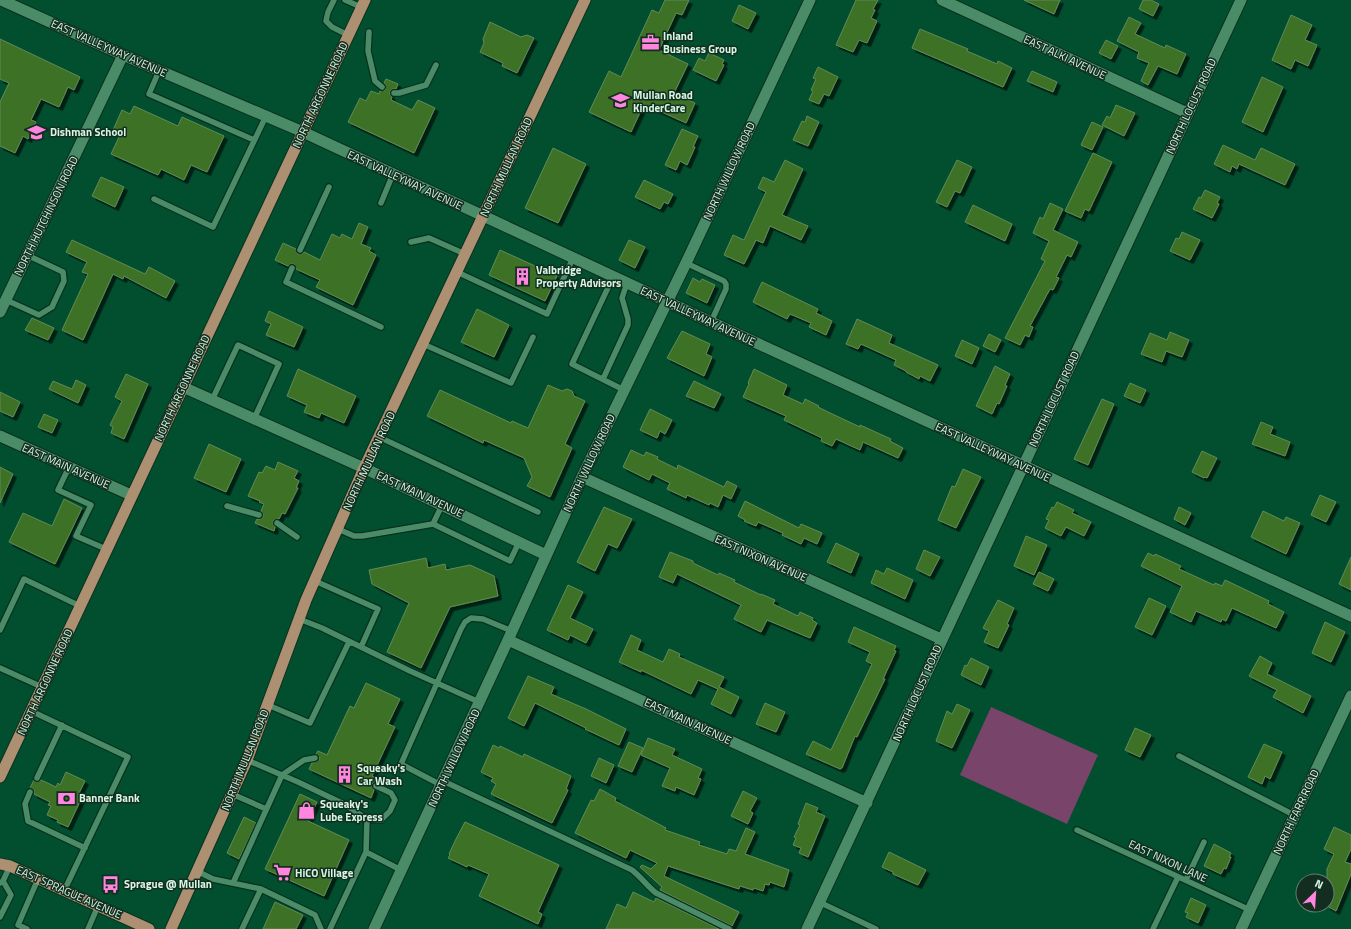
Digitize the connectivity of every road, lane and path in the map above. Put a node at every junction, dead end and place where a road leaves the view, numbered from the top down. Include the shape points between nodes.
1 (1, 0) edge
2 (334, 0) edge
3 (344, 0) edge
4 (585, 0) edge
5 (810, 0) edge
6 (942, 0) edge
7 (1241, 0) edge
8 (363, 4) edge
9 (369, 32) dead end
10 (348, 35) junction
11 (123, 55) junction
12 (436, 65) dead end
13 (159, 71) junction
14 (382, 87) dead end
15 (394, 93) dead end
16 (1187, 113) junction
17 (266, 116) junction
18 (303, 132) junction
19 (254, 140) junction
20 (393, 174) junction
21 (329, 187) dead end
22 (154, 199) dead end
23 (381, 202) dead end
24 (483, 216) junction
25 (411, 242) dead end
26 (300, 250) dead end
27 (466, 254) junction
28 (27, 255) junction
29 (573, 258) junction
30 (686, 263) junction
31 (292, 268) dead end
32 (457, 272) junction
33 (613, 277) junction
34 (627, 283) junction
35 (6, 300) junction
36 (666, 302) junction
37 (0, 312) edge
38 (711, 322) junction
39 (381, 327) dead end
40 (533, 337) dead end
41 (423, 344) junction
42 (603, 379) junction
43 (183, 387) junction
44 (624, 390) junction
45 (212, 400) junction
46 (254, 419) junction
47 (0, 436) edge
48 (379, 437) junction
49 (1024, 466) junction
50 (69, 467) junction
51 (364, 468) junction
52 (582, 477) junction
53 (131, 495) junction
54 (442, 505) junction
55 (227, 506) dead end
56 (538, 512) dead end
57 (259, 515) dead end
58 (278, 523) dead end
59 (433, 524) junction
60 (338, 529) junction
61 (297, 537) dead end
62 (519, 542) junction
63 (106, 549) junction
64 (546, 555) junction
65 (315, 580) junction
66 (80, 606) junction
67 (1351, 616) edge
68 (299, 619) junction
69 (0, 630) edge
70 (510, 635) junction
71 (941, 639) junction
72 (349, 642) junction
73 (361, 648) junction
74 (0, 668) edge
75 (437, 683) junction
76 (42, 688) junction
77 (1351, 696) edge
78 (479, 702) junction
79 (268, 706) junction
80 (31, 711) junction
81 (62, 725) junction
82 (1180, 756) dead end
83 (314, 758) dead end
84 (247, 760) junction
85 (282, 775) junction
86 (0, 777) edge
87 (37, 778) dead end
88 (442, 783) junction
89 (376, 786) dead end
90 (30, 792) dead end
91 (232, 794) junction
92 (867, 803) junction
93 (266, 809) junction
94 (1294, 815) junction
95 (367, 819) junction
96 (1077, 830) dead end
97 (1204, 842) dead end
98 (85, 848) junction
99 (366, 852) junction
100 (0, 858) edge
101 (5, 865) edge
102 (401, 870) junction
103 (197, 871) junction
104 (1178, 877) junction
105 (38, 879) junction
106 (1186, 880) junction
107 (2, 882) edge
108 (232, 883) junction
109 (261, 889) junction
110 (64, 891) junction
111 (819, 902) junction
112 (98, 906) junction
113 (1250, 910) junction
114 (0, 917) edge
115 (27, 929) edge
116 (88, 929) edge
117 (149, 929) edge
118 (171, 929) edge
119 (242, 929) edge
120 (321, 929) edge
121 (330, 929) edge
122 (374, 929) edge
123 (729, 929) edge
124 (807, 929) edge
125 (876, 929) edge
126 (1153, 929) edge
127 (1241, 929) edge

1 - 11 street, EAST VALLEYWAY AVENUE
2 - 10 lane via 326,21
3 - 8 lane
4 - 24 main road, NORTH MULLAN ROAD
5 - 30 street, NORTH WILLOW ROAD
6 - 16 street, EAST ALKI AVENUE
7 - 16 street, NORTH LOCUST ROAD
8 - 10 main road, NORTH ARGONNE ROAD
9 - 14 lane via 368,50 374,81
10 - 18 main road, NORTH ARGONNE ROAD
11 - 13 street, EAST VALLEYWAY AVENUE
11 - 28 street, NORTH HUTCHINSON ROAD
12 - 15 lane via 426,85
13 - 17 street, EAST VALLEYWAY AVENUE
13 - 19 lane via 149,94
16 - 49 street, NORTH LOCUST ROAD
17 - 18 street, EAST VALLEYWAY AVENUE
17 - 19 lane
18 - 20 street, EAST VALLEYWAY AVENUE
18 - 43 main road, NORTH ARGONNE ROAD
19 - 22 lane via 213,226
20 - 23 lane
20 - 24 street, EAST VALLEYWAY AVENUE
21 - 26 lane
24 - 27 main road, NORTH MULLAN ROAD
24 - 29 street, EAST VALLEYWAY AVENUE
25 - 27 lane via 428,238
27 - 32 main road, NORTH MULLAN ROAD
28 - 35 street, NORTH HUTCHINSON ROAD
28 - 35 lane via 63,272 64,281 55,301 52,307 39,315
29 - 32 lane via 547,314
29 - 33 street, EAST VALLEYWAY AVENUE
30 - 36 street, NORTH WILLOW ROAD
30 - 38 lane via 724,280 726,284
31 - 39 lane via 286,282
32 - 41 main road, NORTH MULLAN ROAD
33 - 34 street, EAST VALLEYWAY AVENUE
33 - 42 lane via 572,364
34 - 36 street, EAST VALLEYWAY AVENUE
34 - 42 lane via 622,298 628,325
35 - 37 street, NORTH HUTCHINSON ROAD
36 - 38 street, EAST VALLEYWAY AVENUE
36 - 44 street, NORTH WILLOW ROAD
38 - 49 street, EAST VALLEYWAY AVENUE
40 - 41 lane via 511,383
41 - 48 main road, NORTH MULLAN ROAD
42 - 44 lane
43 - 45 street, EAST MAIN AVENUE
43 - 53 main road, NORTH ARGONNE ROAD
44 - 52 street, NORTH WILLOW ROAD
45 - 46 street, EAST MAIN AVENUE
45 - 46 lane via 238,345 279,364
46 - 51 street, EAST MAIN AVENUE
47 - 50 street, EAST MAIN AVENUE
48 - 51 main road, NORTH MULLAN ROAD
48 - 56 lane
49 - 67 street, EAST VALLEYWAY AVENUE
49 - 71 street, NORTH LOCUST ROAD
50 - 53 street, EAST MAIN AVENUE
50 - 63 lane via 58,490 91,505 76,536
51 - 54 street, EAST MAIN AVENUE
51 - 60 main road, NORTH MULLAN ROAD
52 - 64 street, NORTH WILLOW ROAD
52 - 71 street, EAST NIXON AVENUE
53 - 63 main road, NORTH ARGONNE ROAD
54 - 59 lane
54 - 62 street, EAST MAIN AVENUE
55 - 57 lane
58 - 61 lane
59 - 60 lane via 362,536 354,536
59 - 62 lane via 510,561
60 - 65 main road, NORTH MULLAN ROAD
62 - 64 street, EAST MAIN AVENUE
63 - 66 main road, NORTH ARGONNE ROAD
64 - 70 street, NORTH WILLOW ROAD
65 - 68 main road, NORTH MULLAN ROAD
65 - 73 lane via 378,609
66 - 69 lane via 24,579
66 - 76 main road, NORTH ARGONNE ROAD
68 - 72 lane
68 - 79 main road, NORTH MULLAN ROAD
70 - 75 lane via 483,619 471,618 464,622
70 - 78 street, NORTH WILLOW ROAD
70 - 92 street, EAST MAIN AVENUE
71 - 92 street, NORTH LOCUST ROAD
72 - 73 lane
72 - 79 lane via 310,723
73 - 75 lane
74 - 76 lane
75 - 78 lane
75 - 88 lane via 401,764
76 - 80 main road, NORTH ARGONNE ROAD
77 - 94 street, NORTH FARR ROAD
78 - 88 street, NORTH WILLOW ROAD
79 - 84 main road, NORTH MULLAN ROAD
80 - 81 lane
80 - 86 main road, NORTH ARGONNE ROAD
81 - 87 lane
81 - 98 lane via 128,757
82 - 94 lane
83 - 85 lane via 304,760
84 - 85 lane
84 - 91 main road, NORTH MULLAN ROAD
85 - 93 lane
85 - 95 lane via 344,804
88 - 102 street, NORTH WILLOW ROAD
88 - 123 lane via 632,870 656,893
89 - 95 lane via 390,793 395,800 390,811 381,820
90 - 98 lane via 24,804 28,821
91 - 93 lane
91 - 103 main road, NORTH MULLAN ROAD
92 - 111 street, NORTH LOCUST ROAD
93 - 108 lane
94 - 113 street, NORTH FARR ROAD
95 - 99 lane
96 - 104 lane, EAST NIXON LANE
97 - 106 lane
98 - 110 lane
99 - 102 lane
99 - 121 lane
100 - 101 main road, EAST SPRAGUE AVENUE
101 - 105 main road, EAST SPRAGUE AVENUE
101 - 107 lane
102 - 122 street, NORTH WILLOW ROAD
103 - 108 lane via 214,879
103 - 118 main road, NORTH MULLAN ROAD
104 - 106 lane, EAST NIXON LANE
104 - 126 lane
105 - 110 main road, EAST SPRAGUE AVENUE
105 - 115 lane via 18,925
106 - 113 lane, EAST NIXON LANE
107 - 114 lane via 11,895
108 - 109 lane
109 - 119 lane
109 - 120 lane via 315,916
110 - 112 main road, EAST SPRAGUE AVENUE
111 - 124 street, NORTH LOCUST ROAD
111 - 125 lane
112 - 116 lane
112 - 117 main road, EAST SPRAGUE AVENUE
113 - 127 street, NORTH FARR ROAD

